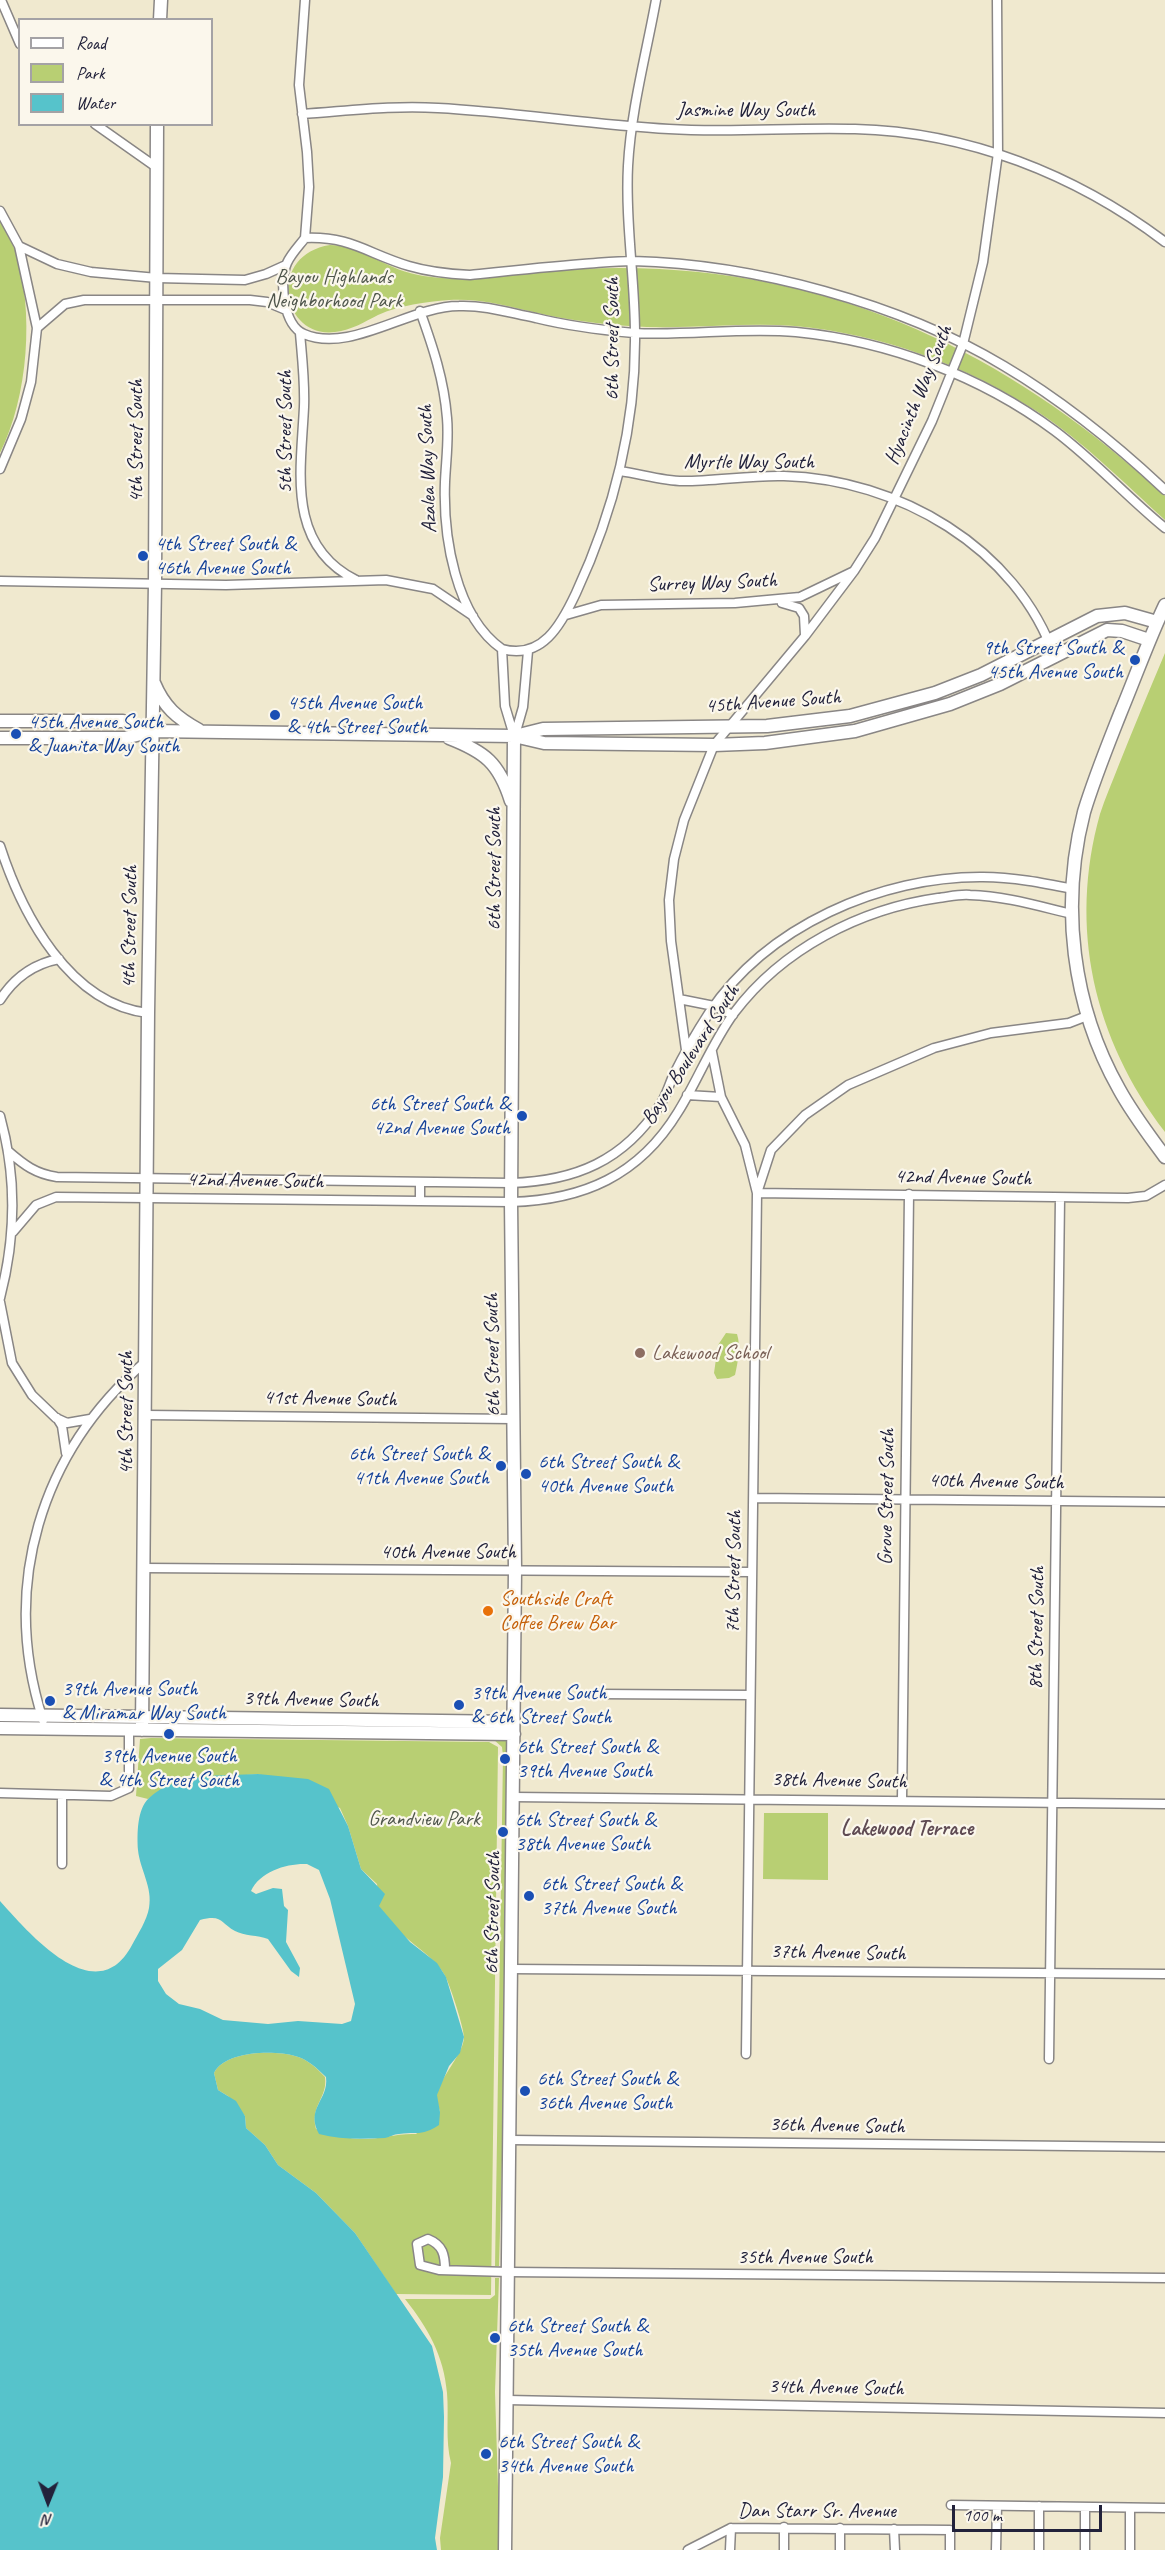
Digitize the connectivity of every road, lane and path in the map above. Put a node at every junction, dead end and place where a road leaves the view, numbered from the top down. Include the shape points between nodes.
1 (1, 0) edge
2 (161, 0) edge
3 (305, 0) edge
4 (656, 0) edge
5 (996, 0) edge
6 (160, 18) edge
7 (18, 39) edge
8 (302, 114) junction
9 (98, 126) edge
10 (157, 126) edge
11 (632, 126) junction
12 (998, 153) junction
13 (156, 167) junction
14 (0, 211) edge
15 (305, 238) junction
16 (1165, 242) edge
17 (20, 246) junction
18 (631, 261) junction
19 (286, 265) junction
20 (157, 278) junction
21 (156, 299) junction
22 (286, 310) junction
23 (420, 311) junction
24 (37, 327) junction
25 (300, 333) junction
26 (635, 333) junction
27 (963, 344) junction
28 (952, 371) junction
29 (0, 469) edge
30 (620, 471) junction
31 (1165, 490) edge
32 (896, 498) junction
33 (1165, 528) edge
34 (854, 571) junction
35 (0, 580) edge
36 (358, 581) junction
37 (155, 583) junction
38 (770, 601) junction
39 (1165, 605) edge
40 (566, 615) junction
41 (473, 616) junction
42 (1157, 622) junction
43 (805, 636) junction
44 (1149, 640) junction
45 (1050, 642) junction
46 (502, 649) junction
47 (528, 651) junction
48 (1055, 658) junction
49 (153, 680) junction
50 (0, 721) edge
51 (728, 727) junction
52 (152, 732) junction
53 (201, 732) junction
54 (440, 734) junction
55 (514, 736) junction
56 (0, 738) edge
57 (714, 745) junction
58 (514, 811) junction
59 (0, 846) edge
60 (1073, 889) junction
61 (1072, 914) junction
62 (59, 959) junction
63 (679, 999) junction
64 (0, 1000) edge
65 (714, 1006) junction
66 (148, 1013) junction
67 (732, 1015) junction
68 (1087, 1016) junction
69 (686, 1050) junction
70 (712, 1052) junction
71 (687, 1095) junction
72 (721, 1097) junction
73 (0, 1116) edge
74 (8, 1151) junction
75 (1165, 1156) edge
76 (147, 1178) junction
77 (420, 1182) junction
78 (511, 1183) junction
79 (1165, 1185) edge
80 (757, 1193) junction
81 (909, 1194) junction
82 (147, 1198) junction
83 (1060, 1198) junction
84 (420, 1201) junction
85 (511, 1202) junction
86 (13, 1232) junction
87 (0, 1300) edge
88 (0, 1356) edge
89 (145, 1362) junction
90 (12, 1363) junction
91 (146, 1416) junction
92 (57, 1418) junction
93 (90, 1419) junction
94 (513, 1419) junction
95 (66, 1453) junction
96 (754, 1498) junction
97 (905, 1498) junction
98 (1057, 1502) junction
99 (1165, 1502) edge
100 (143, 1568) junction
101 (515, 1570) junction
102 (752, 1572) junction
103 (598, 1694) dead end
104 (750, 1695) junction
105 (0, 1715) edge
106 (42, 1716) junction
107 (142, 1717) junction
108 (0, 1728) edge
109 (514, 1728) junction
110 (47, 1729) junction
111 (136, 1730) junction
112 (0, 1794) edge
113 (63, 1795) junction
114 (513, 1797) junction
115 (749, 1798) junction
116 (902, 1800) junction
117 (1053, 1802) junction
118 (1165, 1804) edge
119 (62, 1864) dead end
120 (512, 1969) junction
121 (748, 1971) junction
122 (1049, 1973) junction
123 (1165, 1974) edge
124 (746, 2054) dead end
125 (1049, 2059) dead end
126 (510, 2140) junction
127 (1165, 2147) edge
128 (445, 2270) dead end
129 (508, 2272) junction
130 (1165, 2278) edge
131 (507, 2400) junction
132 (1165, 2413) edge
133 (951, 2505) dead end
134 (997, 2506) junction
135 (1039, 2506) junction
136 (1085, 2507) junction
137 (1130, 2508) junction
138 (1165, 2508) edge
139 (784, 2527) junction
140 (730, 2528) junction
141 (840, 2528) junction
142 (894, 2529) junction
143 (505, 2550) edge
144 (688, 2550) edge
145 (730, 2550) edge
146 (784, 2550) edge
147 (840, 2550) edge
148 (895, 2550) edge
149 (950, 2550) edge
150 (996, 2550) edge
151 (1039, 2550) edge
152 (1085, 2550) edge
153 (1130, 2550) edge

1 - 7 street
2 - 6 street
3 - 8 street via 299,85
4 - 11 street, 6th Street South
5 - 12 street, Hyacinth Way South
8 - 11 street, Jasmine Way South via 436,107
8 - 15 street via 309,187
9 - 13 street
10 - 13 street, 4th Street South
11 - 12 street, Jasmine Way South via 710,131 858,129 904,133
11 - 18 street, 6th Street South via 628,166
12 - 16 street, Jasmine Way South via 1069,182 1110,204
12 - 27 street, Hyacinth Way South via 983,262
13 - 20 street, 4th Street South
14 - 17 street
15 - 18 street via 345,240 411,267 446,274
15 - 19 street
17 - 20 street via 57,264 91,272
17 - 24 street
18 - 26 street, 6th Street South
18 - 27 street via 685,265 795,283 911,321
19 - 20 street via 245,280
19 - 22 street
20 - 21 street, 4th Street South
21 - 22 street via 258,301
21 - 24 street via 65,304
21 - 37 street, 4th Street South
22 - 25 street
23 - 25 street via 346,337 318,339
23 - 26 street via 482,306 571,325
23 - 41 street, Azalea Way South via 442,379 448,420 445,482 449,545
24 - 29 street via 32,382
25 - 36 street, 5th Street South via 304,407 300,464 305,517 312,539 324,557 340,573
26 - 28 street via 796,332 871,345
26 - 30 street, 6th Street South via 632,408
27 - 28 street, Hyacinth Way South
27 - 31 street via 1092,425
28 - 32 street, Hyacinth Way South
28 - 33 street via 1054,431
30 - 32 street, Myrtle Way South via 680,481 784,476 821,479
30 - 40 street, 6th Street South via 599,543
32 - 34 street, Hyacinth Way South
32 - 45 street, Myrtle Way South via 929,515 997,566 1021,594
34 - 38 street, Surrey Way South via 800,597
34 - 43 street, Hyacinth Way South
35 - 37 street
36 - 37 street
36 - 41 street via 386,580 433,589
37 - 49 street, 4th Street South
38 - 40 street, Surrey Way South via 601,605
38 - 43 street via 800,609
39 - 42 street
40 - 47 street, 6th Street South via 542,644
41 - 46 street, Azalea Way South via 490,641
42 - 44 street
42 - 45 street, 45th Avenue South via 1112,613 1077,625
43 - 51 street, Hyacinth Way South
44 - 48 street, 45th Avenue South via 1107,630
44 - 60 street via 1084,812
45 - 48 street, Myrtle Way South
45 - 51 street, 45th Avenue South via 981,675 892,706 812,722
46 - 47 street
46 - 55 street, 6th Street South via 505,706
47 - 55 street, 6th Street South via 523,706
48 - 57 street, 45th Avenue South via 950,704 893,722 809,738
49 - 52 street, 4th Street South
49 - 53 street via 168,709
50 - 52 street, 45th Avenue South via 123,721
51 - 55 street, 45th Avenue South via 543,729
51 - 57 street, Hyacinth Way South
52 - 53 street, 45th Avenue South
52 - 56 street, 45th Avenue South via 125,738
52 - 66 street, 4th Street South
53 - 54 street, 45th Avenue South
54 - 55 street, 45th Avenue South
54 - 58 street via 477,750 494,764
55 - 57 street, 45th Avenue South via 544,743
55 - 58 street, 6th Street South
57 - 63 street via 684,820 674,859 669,900
58 - 78 street, 6th Street South
59 - 62 street via 15,890 33,924
60 - 61 street
60 - 65 street, Bayou Boulevard South via 982,876 926,882 877,893 825,915 782,940 757,959
61 - 67 street, Bayou Boulevard South via 1004,897 967,895 902,904 854,921 793,955 749,993
61 - 68 street via 1078,976
62 - 64 street via 41,963 22,974
62 - 66 street via 110,1003 124,1010
63 - 65 street
63 - 69 street
65 - 67 street
65 - 69 street, Bayou Boulevard South
66 - 76 street, 4th Street South
67 - 70 street, Bayou Boulevard South
68 - 75 street via 1119,1090
68 - 80 street via 1069,1023 991,1033 934,1048 848,1084 805,1115 771,1150
69 - 78 street, Bayou Boulevard South via 646,1125 607,1160 558,1179
70 - 71 street, Bayou Boulevard South
70 - 72 street, 7th Street South
71 - 72 street
71 - 85 street, Bayou Boulevard South via 658,1139 633,1163 598,1186 567,1197
72 - 80 street, 7th Street South via 745,1145
73 - 74 street
74 - 76 street, 42nd Avenue South via 40,1174
74 - 86 street via 14,1194
76 - 77 street, 42nd Avenue South
76 - 82 street, 4th Street South
77 - 78 street, 42nd Avenue South
77 - 84 street
78 - 85 street, 6th Street South
79 - 83 street, 42nd Avenue South via 1146,1196
80 - 81 street, 42nd Avenue South
80 - 96 street, 7th Street South
81 - 83 street, 42nd Avenue South
81 - 97 street, Grove Street South
82 - 84 street, 42nd Avenue South
82 - 86 street, 42nd Avenue South via 56,1197 36,1204
82 - 89 street, 4th Street South
83 - 98 street, 8th Street South
84 - 85 street, 42nd Avenue South
85 - 94 street, 6th Street South
86 - 87 street
87 - 90 street
88 - 90 street
89 - 91 street, 4th Street South
89 - 93 street via 118,1385
90 - 92 street via 32,1395
91 - 94 street, 41st Avenue South
91 - 100 street, 4th Street South
92 - 93 street via 67,1423
92 - 95 street
93 - 95 street
94 - 101 street, 6th Street South
95 - 106 street via 38,1514 27,1558 23,1599 23,1639
96 - 97 street, 40th Avenue South
96 - 102 street, 7th Street South
97 - 98 street, 40th Avenue South
97 - 116 street, Grove Street South
98 - 99 street, 40th Avenue South
98 - 117 street, 8th Street South
100 - 101 street, 40th Avenue South
100 - 107 street, 4th Street South
101 - 102 street, 40th Avenue South
101 - 109 street, 6th Street South
102 - 104 street, 7th Street South
103 - 104 street
104 - 115 street, 7th Street South
105 - 106 street, 39th Avenue South
106 - 107 street, 39th Avenue South
106 - 110 street
107 - 109 street, 39th Avenue South
107 - 111 street, 4th Street South
108 - 110 street, 39th Avenue South
109 - 111 street, 39th Avenue South
109 - 114 street, 6th Street South
110 - 111 street, 39th Avenue South
111 - 113 street, 4th Street South via 129,1788 111,1796
112 - 113 street
113 - 119 street
114 - 115 street, 38th Avenue South
114 - 120 street, 6th Street South
115 - 116 street, 38th Avenue South
115 - 121 street, 7th Street South
116 - 117 street, 38th Avenue South
117 - 118 street, 38th Avenue South
117 - 122 street, 8th Street South
120 - 121 street, 37th Avenue South
120 - 126 street, 6th Street South
121 - 122 street, 37th Avenue South
121 - 124 street, 7th Street South
122 - 123 street, 37th Avenue South
122 - 125 street, 8th Street South
126 - 127 street, 36th Avenue South
126 - 129 street, 6th Street South
128 - 129 street, 35th Avenue South
129 - 130 street, 35th Avenue South
129 - 131 street, 6th Street South
131 - 132 street, 34th Avenue South
131 - 143 street, 6th Street South
133 - 134 street
134 - 135 street
134 - 150 street
135 - 136 street
135 - 151 street
136 - 137 street
136 - 152 street
137 - 138 street
137 - 153 street
139 - 140 street, Dan Starr Sr. Avenue
139 - 141 street, Dan Starr Sr. Avenue
139 - 146 street
140 - 144 street, Dan Starr Sr. Avenue
140 - 145 street
141 - 142 street, Dan Starr Sr. Avenue
141 - 147 street
142 - 148 street
142 - 149 street, Dan Starr Sr. Avenue via 950,2530

